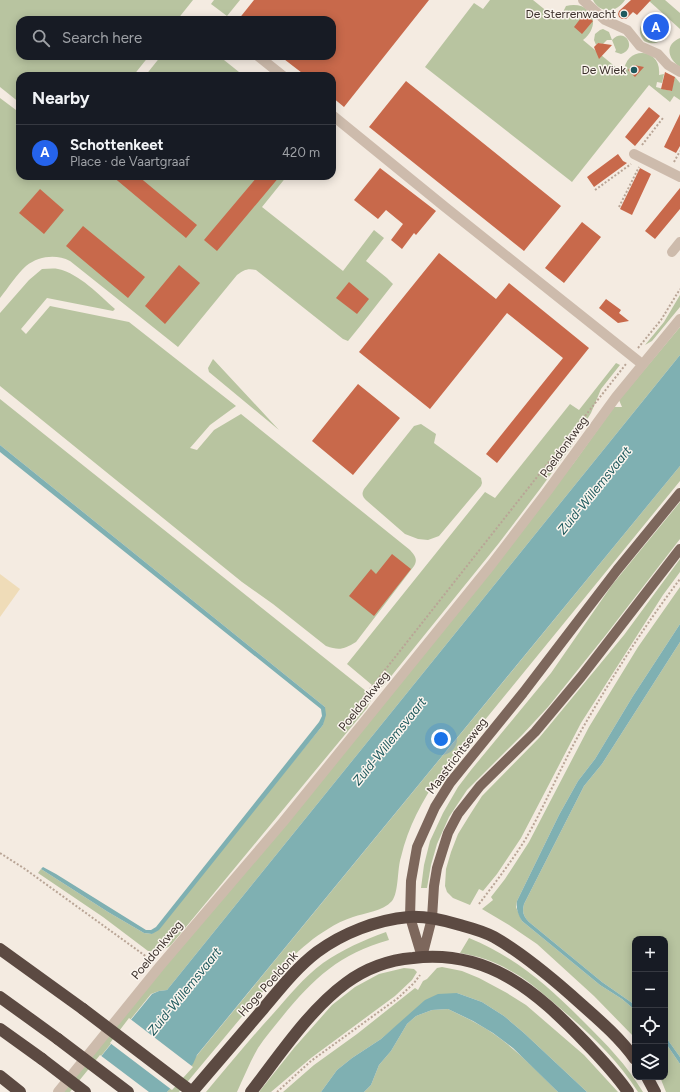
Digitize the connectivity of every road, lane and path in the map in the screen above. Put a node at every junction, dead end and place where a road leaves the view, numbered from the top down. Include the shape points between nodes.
1 (583, 0) edge
2 (263, 60) edge
3 (278, 72) edge
4 (680, 72) edge
5 (336, 118) edge
6 (663, 118) dead end
7 (639, 157) junction
8 (680, 177) edge
9 (595, 190) dead end
10 (619, 207) dead end
11 (680, 242) edge
12 (672, 252) dead end
13 (680, 289) edge
14 (680, 319) edge
15 (632, 356) junction
16 (642, 364) junction
17 (680, 493) edge
18 (680, 549) edge
19 (680, 579) edge
20 (358, 730) junction
21 (0, 853) edge
22 (479, 904) dead end
23 (410, 917) junction
24 (432, 918) junction
25 (0, 949) edge
26 (422, 957) junction
27 (160, 966) junction
28 (420, 975) dead end
29 (0, 996) edge
30 (0, 1029) edge
31 (632, 1055) edge
32 (0, 1076) edge
33 (649, 1080) edge
34 (19, 1091) edge
35 (58, 1092) edge
36 (86, 1092) edge
37 (128, 1092) edge
38 (192, 1092) edge
39 (251, 1092) edge
40 (277, 1092) edge
41 (628, 1092) edge
42 (655, 1092) edge

1 - 4 street via 605,20 628,30 640,46 658,54 668,65
2 - 3 street
5 - 15 street
6 - 7 path
7 - 8 street
7 - 9 path
7 - 10 path
11 - 12 street
13 - 15 path via 661,320
14 - 16 street, Poeldonkweg
15 - 16 street
15 - 20 path via 354,710
16 - 20 street, Poeldonkweg via 500,553
17 - 23 main road, Maastrichtseweg via 442,795 417,847 411,881
18 - 24 main road via 535,732 480,786 458,814 448,833 437,868
19 - 22 path via 632,647 584,725 524,840
20 - 27 street, Poeldonkweg
21 - 27 path via 25,868
23 - 24 highway, Hoge Poeldonk
23 - 26 main road, Maastrichtseweg
23 - 38 highway, Hoge Poeldonk via 355,930 316,953 299,967
24 - 26 main road
24 - 31 highway, Hoge Poeldonk via 477,930 516,951 543,971 604,1025
25 - 38 highway, bridge
26 - 39 highway via 388,963 358,975 346,983 308,1020
26 - 41 highway via 448,957 475,963 504,975 527,989 568,1025 606,1064
27 - 35 street, Poeldonkweg
28 - 40 path via 398,998 311,1061
29 - 37 highway, bridge
30 - 36 highway, bridge
32 - 34 highway
33 - 42 highway

